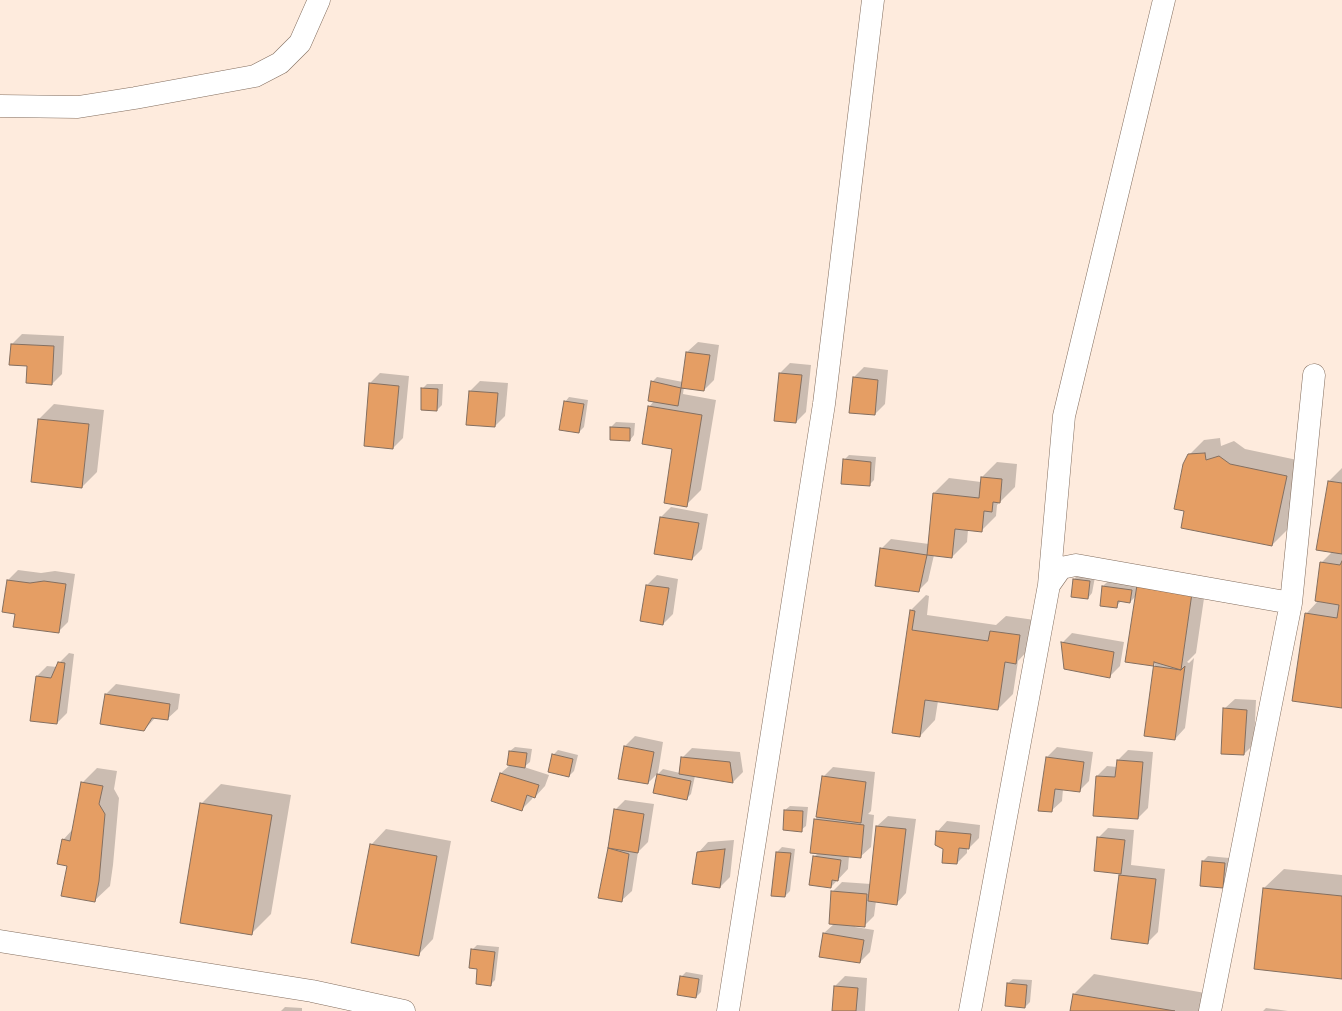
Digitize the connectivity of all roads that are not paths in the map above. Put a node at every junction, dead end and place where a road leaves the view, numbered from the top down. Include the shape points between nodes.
1 (319, 0) edge
2 (873, 0) edge
3 (1164, 0) edge
4 (0, 106) edge
5 (1314, 376) dead end
6 (1049, 585) junction
7 (1290, 603) junction
8 (0, 941) edge
9 (404, 1011) edge
10 (728, 1011) edge
11 (970, 1011) edge
12 (1210, 1011) edge

1 - 4 street via 300,43 280,63 256,76 78,107
2 - 10 street via 824,404
3 - 6 street via 1064,416
5 - 7 street
6 - 7 street via 1062,568 1076,565
6 - 11 street
7 - 12 street
8 - 9 street via 312,991

